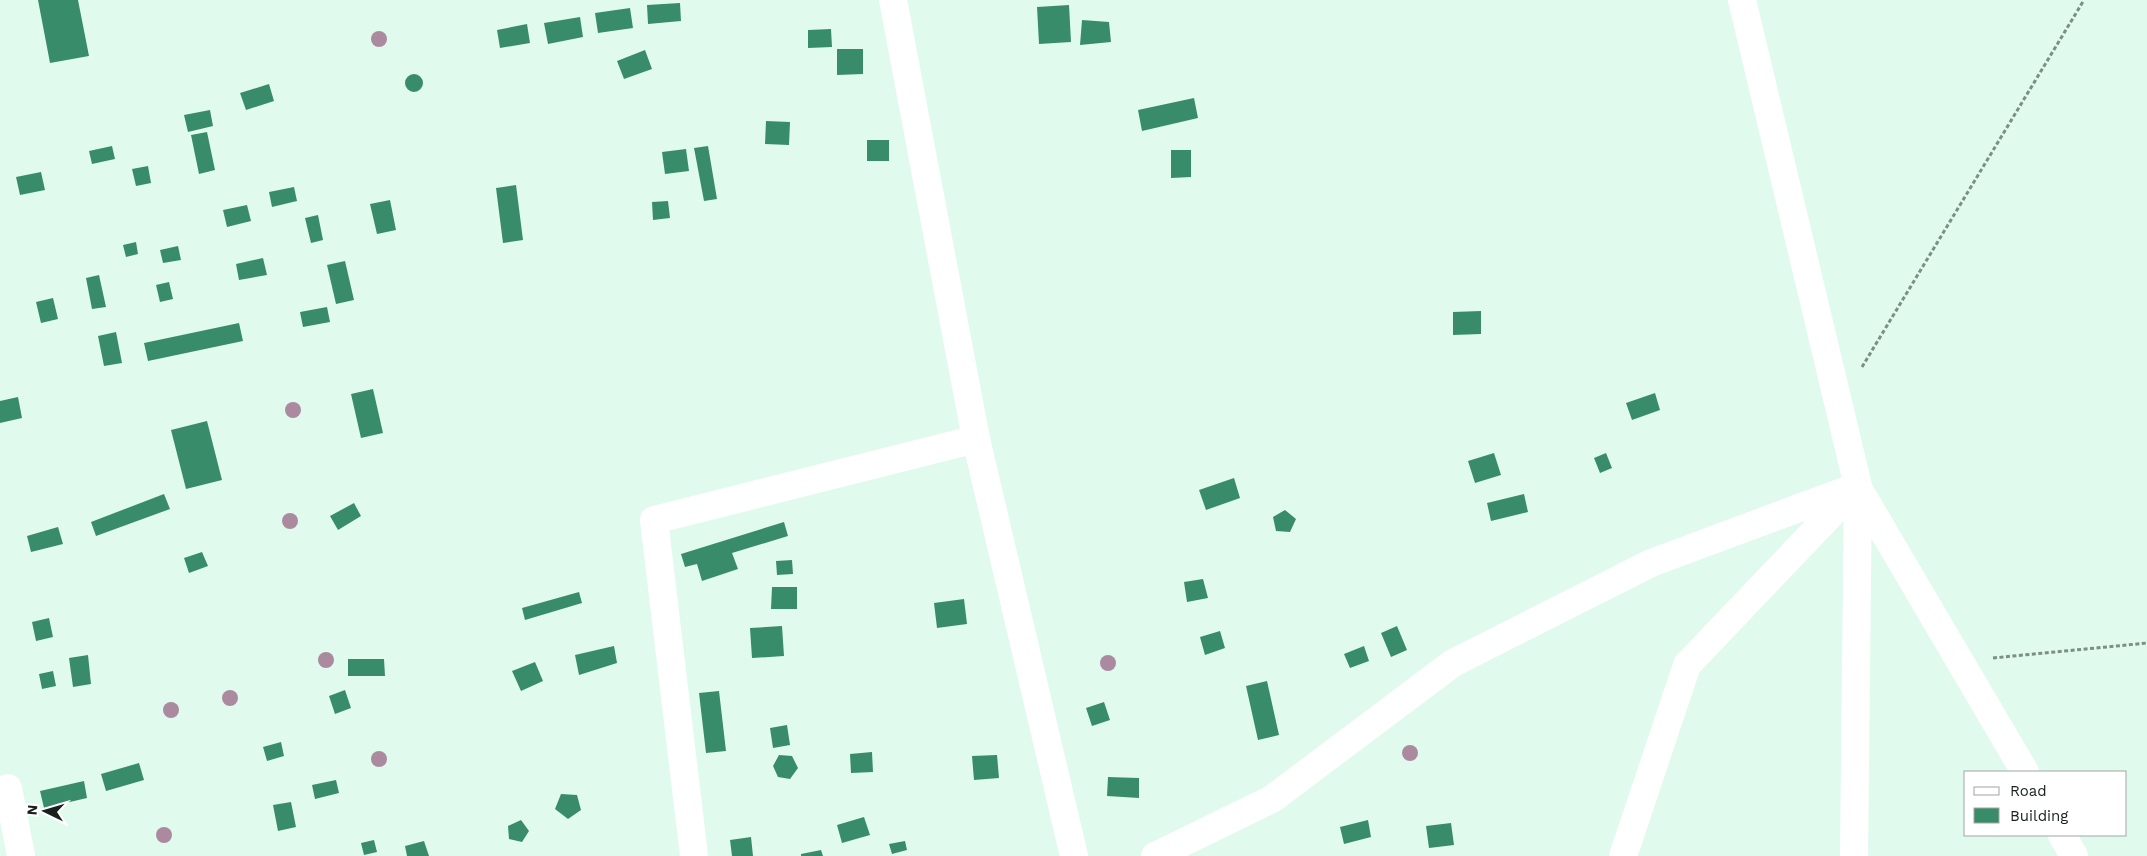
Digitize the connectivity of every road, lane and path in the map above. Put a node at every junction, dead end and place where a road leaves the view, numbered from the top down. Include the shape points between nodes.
1 (893, 0) edge
2 (1742, 0) edge
3 (2084, 0) edge
4 (1838, 406) junction
5 (976, 438) junction
6 (1858, 486) junction
7 (2147, 643) edge
8 (1960, 661) junction
9 (2024, 771) edge
10 (8, 788) dead end
11 (2063, 836) edge
12 (21, 856) edge
13 (694, 856) edge
14 (1074, 856) edge
15 (1155, 856) edge
16 (1623, 856) edge
17 (1854, 856) edge
18 (2074, 856) edge

1 - 5 street
2 - 4 street
3 - 4 path
4 - 6 street
5 - 13 street via 654,520
5 - 14 street
6 - 8 street
6 - 15 street via 1651,563 1453,663 1272,799
6 - 16 street via 1687,665
6 - 17 street
7 - 8 path
8 - 9 street
10 - 12 street
11 - 18 street

